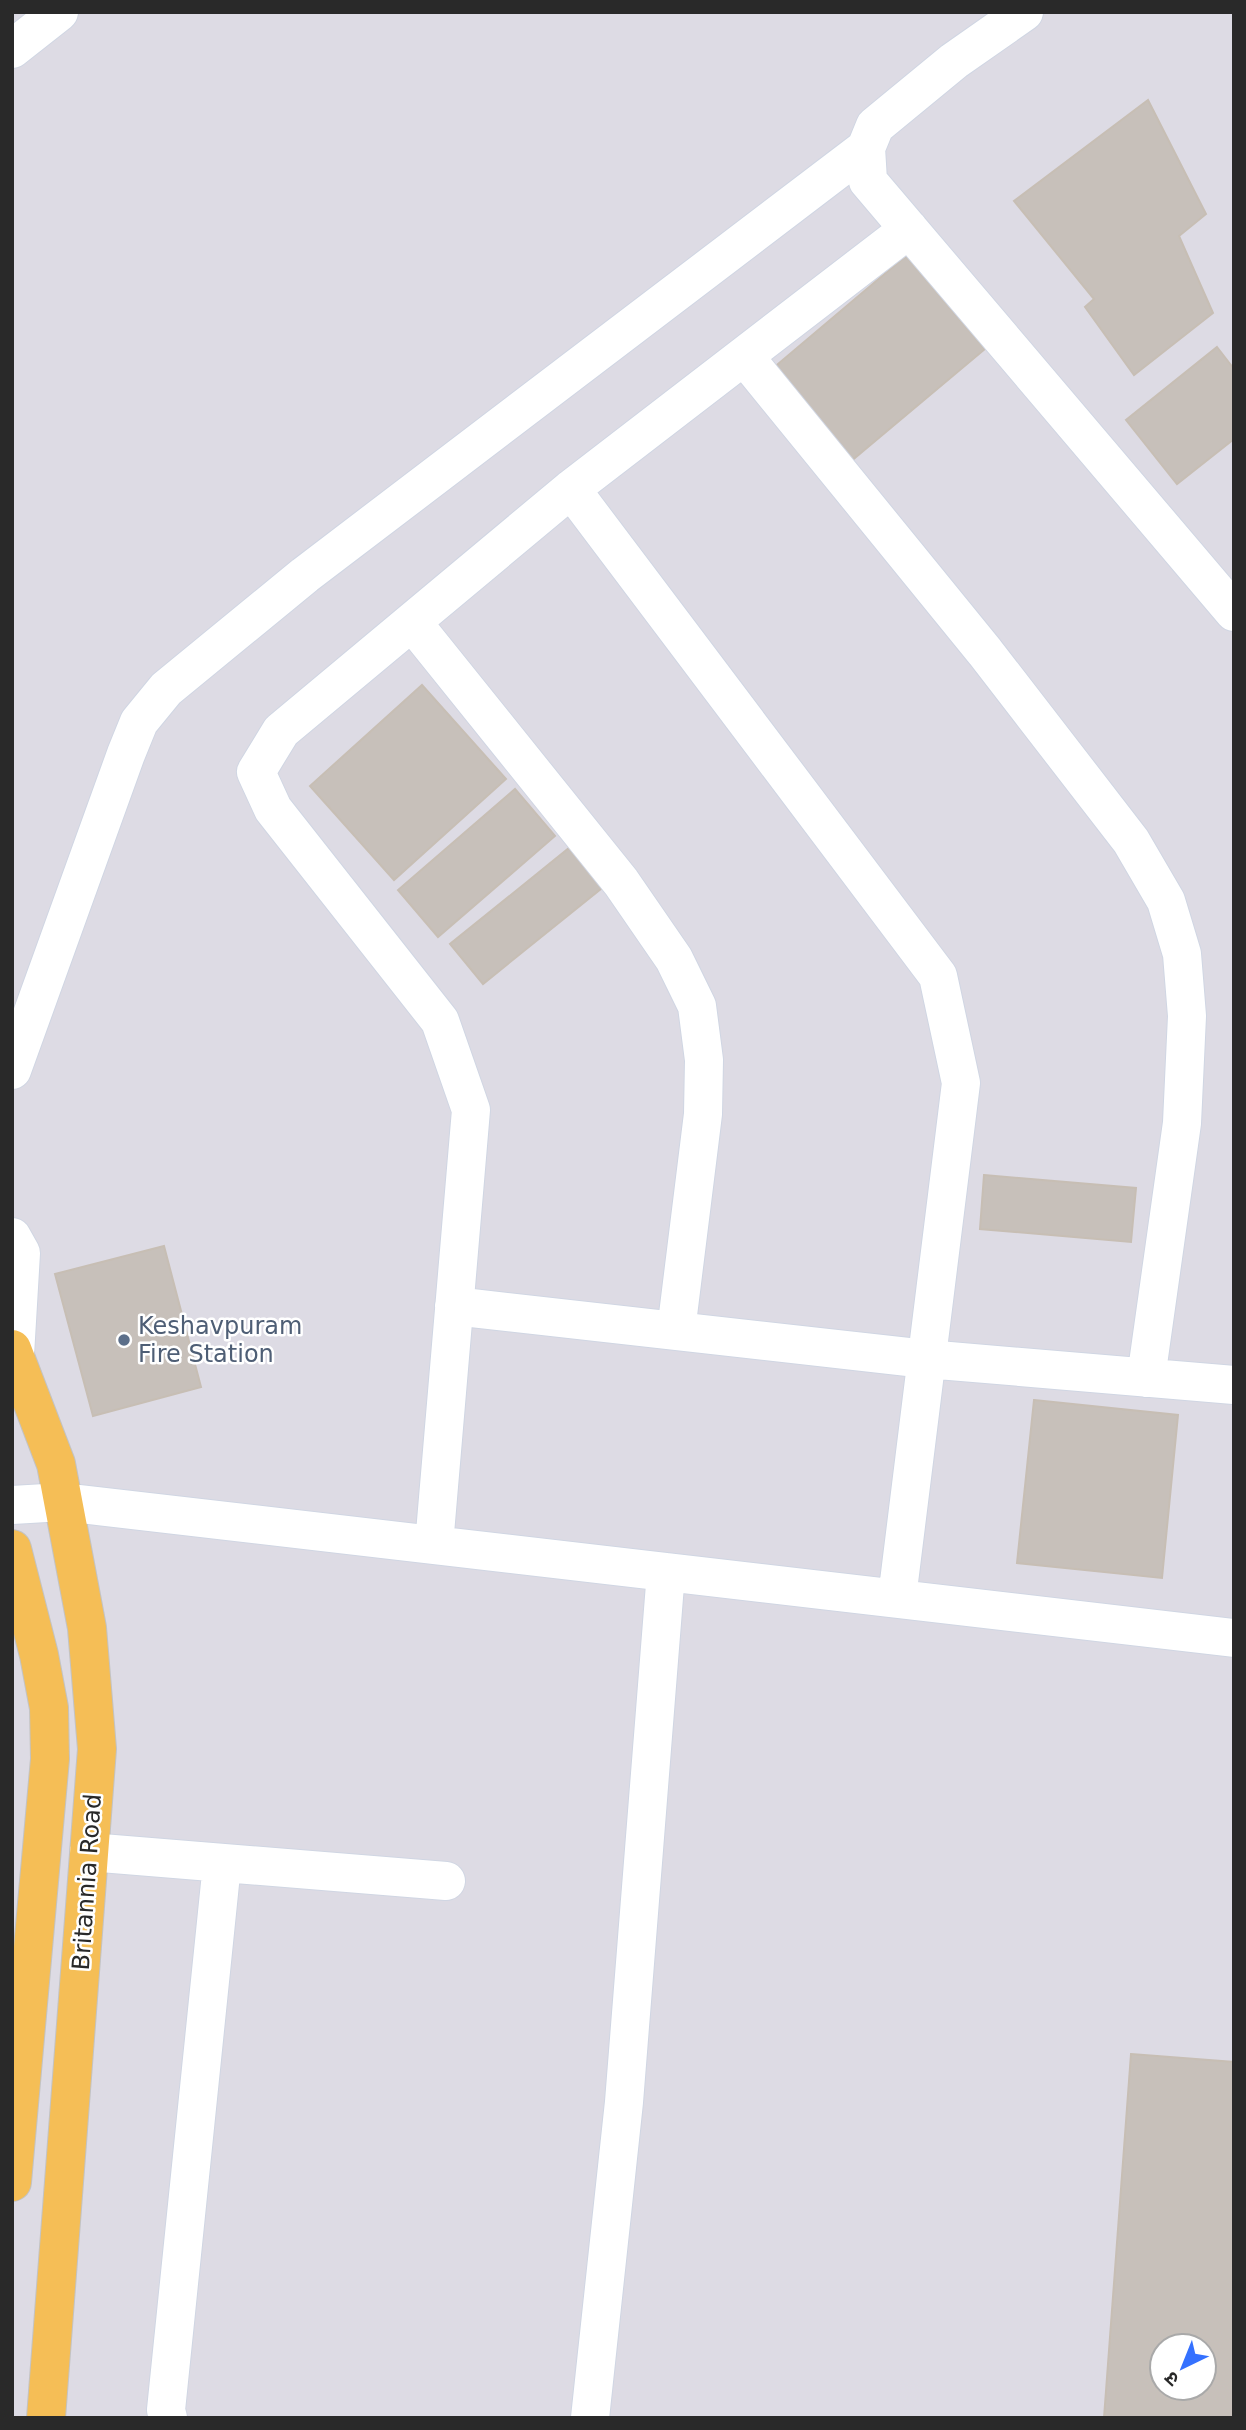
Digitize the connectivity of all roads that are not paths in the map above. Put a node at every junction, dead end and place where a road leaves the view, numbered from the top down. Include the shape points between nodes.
1 (59, 12) edge
2 (1024, 12) edge
3 (12, 49) edge
4 (866, 148) junction
5 (909, 229) junction
6 (744, 356) junction
7 (571, 489) junction
8 (1234, 612) edge
9 (412, 622) junction
10 (12, 1070) edge
11 (12, 1237) edge
12 (454, 1306) junction
13 (676, 1331) junction
14 (13, 1352) edge
15 (926, 1359) junction
16 (1146, 1378) junction
17 (1234, 1385) edge
18 (63, 1502) junction
19 (12, 1505) edge
20 (433, 1545) junction
21 (12, 1549) edge
22 (666, 1572) junction
23 (897, 1598) junction
24 (1234, 1637) edge
25 (89, 1852) junction
26 (222, 1864) junction
27 (446, 1881) dead end
28 (12, 2182) edge
29 (46, 2418) edge
30 (168, 2418) edge
31 (590, 2418) edge

1 - 3 lane
2 - 4 lane via 954,61 876,126
4 - 5 lane via 868,181
4 - 10 lane via 305,575 166,689 139,722 126,754
5 - 6 lane
5 - 8 lane
6 - 7 lane
6 - 16 lane via 985,652 1131,841 1166,901 1182,954 1187,1016 1182,1123
7 - 9 lane
7 - 15 lane via 938,976 961,1083
9 - 12 lane via 281,732 256,772 273,809 440,1021 471,1110
9 - 13 lane via 621,882 674,958 697,1006 704,1060 703,1114
11 - 14 lane via 21,1253
12 - 13 lane
12 - 20 lane
13 - 15 lane
14 - 18 main road, Britannia Road via 56,1464
15 - 16 lane
15 - 23 lane
16 - 17 lane
18 - 19 lane
18 - 20 lane
18 - 25 main road, Britannia Road via 87,1628 94,1694 97,1749
20 - 22 lane
21 - 28 main road, Britannia Road via 39,1655 50,1759
22 - 23 lane
22 - 31 lane via 624,2102
23 - 24 lane
25 - 26 lane
25 - 29 main road, Britannia Road
26 - 27 lane
26 - 30 lane

